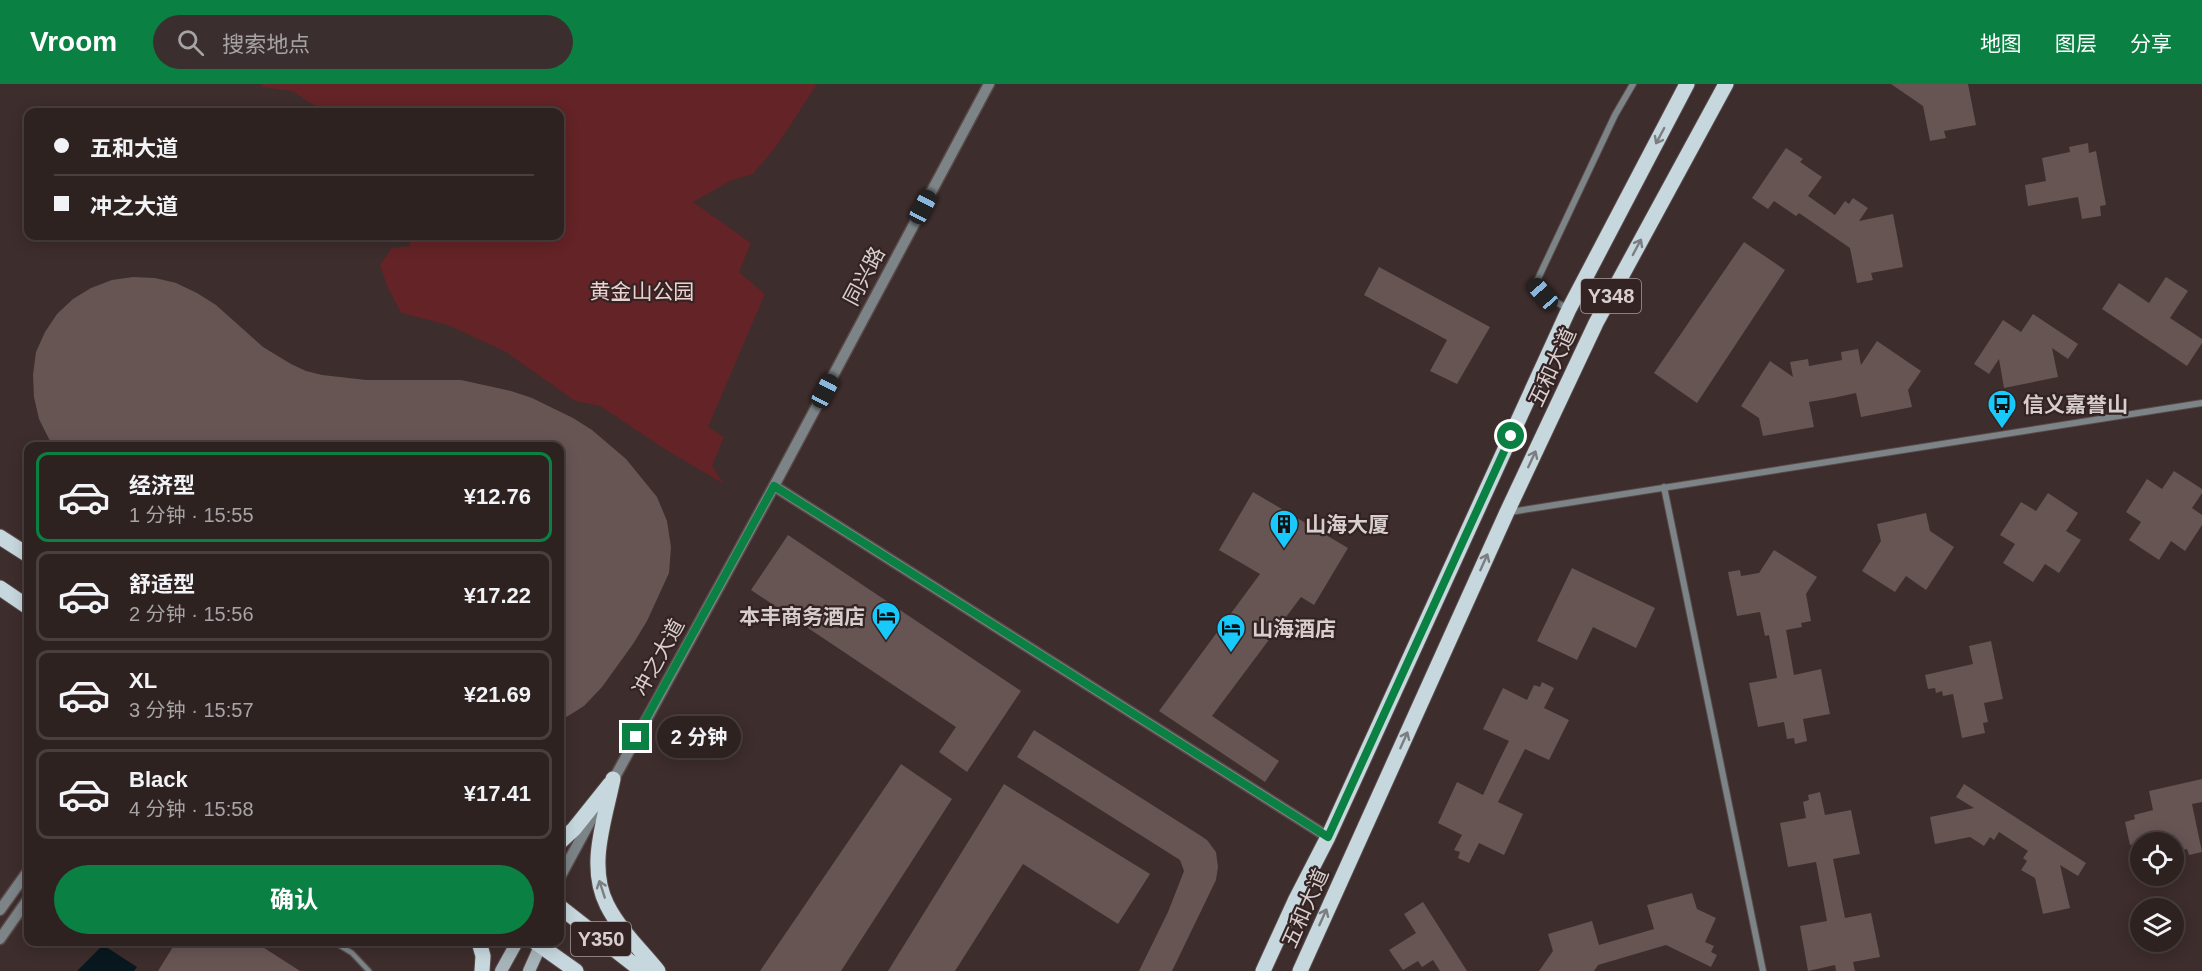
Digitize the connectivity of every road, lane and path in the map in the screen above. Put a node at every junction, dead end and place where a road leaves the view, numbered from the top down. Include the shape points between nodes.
1 (989, 84) edge
2 (1633, 84) edge
3 (1687, 84) edge
4 (1726, 84) edge
5 (1569, 309) junction
6 (2202, 403) edge
7 (774, 486) junction
8 (1664, 487) junction
9 (1507, 512) junction
10 (0, 537) edge
11 (24, 552) edge
12 (0, 588) edge
13 (24, 604) edge
14 (613, 779) junction
15 (1328, 837) junction
16 (564, 838) edge
17 (564, 870) edge
18 (24, 877) edge
19 (24, 905) edge
20 (0, 910) edge
21 (564, 910) edge
22 (0, 939) edge
23 (341, 946) edge
24 (480, 946) edge
25 (515, 946) edge
26 (539, 946) edge
27 (543, 946) edge
28 (1304, 968) edge
29 (369, 971) edge
30 (482, 971) edge
31 (501, 971) edge
32 (529, 971) edge
33 (576, 971) edge
34 (642, 971) edge
35 (658, 971) edge
36 (1263, 971) edge
37 (1763, 971) edge

1 - 7 street, 同兴路
2 - 5 street via 1535,285
3 -> 5 main road, 五和大道 / Y348
9 -> 4 main road, 五和大道 / Y348 via 1596,323
5 - 15 main road, 五和大道 / Y348
6 - 8 street
7 - 14 street, 冲之大道
7 - 15 street
8 - 9 street
8 - 37 street
28 -> 9 main road, 五和大道 / Y348
10 - 11 main road
12 - 13 main road
14 - 16 main road
14 - 17 street, 冲之大道
35 -> 14 main road via 606,904 598,877 598,848
15 - 36 main road, 五和大道 / Y348
18 - 20 street
19 - 22 street
21 - 34 main road, Y350
23 - 29 lane
24 - 30 main road
25 - 31 main road
26 - 32 main road
27 - 33 main road, Y350

